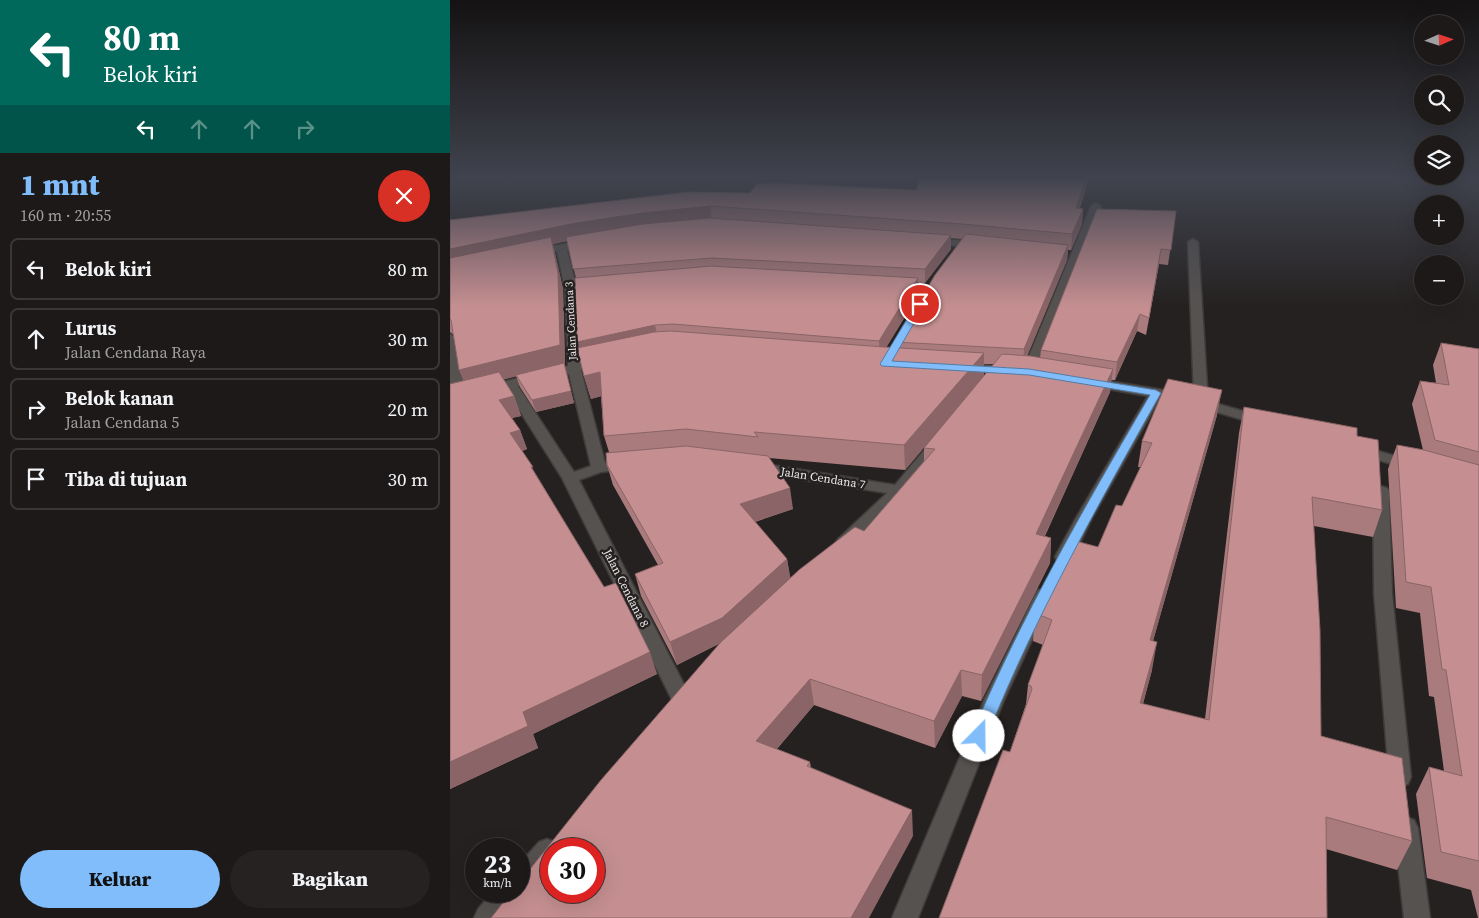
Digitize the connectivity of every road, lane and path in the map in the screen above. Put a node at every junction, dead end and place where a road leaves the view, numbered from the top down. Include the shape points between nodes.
1 (1088, 221) edge
2 (600, 241) edge
3 (923, 241) edge
4 (1193, 242) dead end
5 (991, 246) edge
6 (561, 247) junction
7 (524, 254) edge
8 (890, 287) edge
9 (929, 289) edge
10 (450, 338) edge
11 (612, 359) edge
12 (574, 367) junction
13 (952, 367) edge
14 (999, 369) junction
15 (1077, 380) edge
16 (987, 384) edge
17 (510, 385) junction
18 (1171, 396) junction
19 (455, 397) edge
20 (1201, 403) junction
21 (1273, 425) edge
22 (949, 430) edge
23 (1346, 446) edge
24 (1378, 455) junction
25 (642, 464) edge
26 (748, 466) edge
27 (599, 468) junction
28 (1424, 469) edge
29 (570, 478) junction
30 (899, 490) junction
31 (829, 558) edge
32 (695, 685) edge
33 (681, 698) junction
34 (668, 713) edge
35 (540, 858) edge
36 (530, 870) edge
37 (500, 903) edge
38 (487, 918) edge
39 (905, 918) edge
40 (1417, 918) edge

1 - 14 street via 1071,255 1034,373
2 - 6 street
3 - 5 street via 960,247
4 - 20 street
6 - 7 street
6 - 12 street, Jalan Cendana 3 via 576,288
8 - 9 street
10 - 19 street
11 - 12 street
12 - 17 street
12 - 27 street
13 - 14 street
14 - 16 street
15 - 18 street
17 - 19 street
17 - 29 street, Jalan Cendana 8
18 - 20 street
18 - 39 street via 1084,518 1053,578 994,700
20 - 21 street
22 - 30 street
23 - 24 street
24 - 28 street
24 - 40 street via 1383,592
25 - 27 street
26 - 30 street, Jalan Cendana 7
27 - 29 street
29 - 33 street, Jalan Cendana 8
30 - 31 street
32 - 33 street
33 - 34 street
35 - 36 street
37 - 38 street

